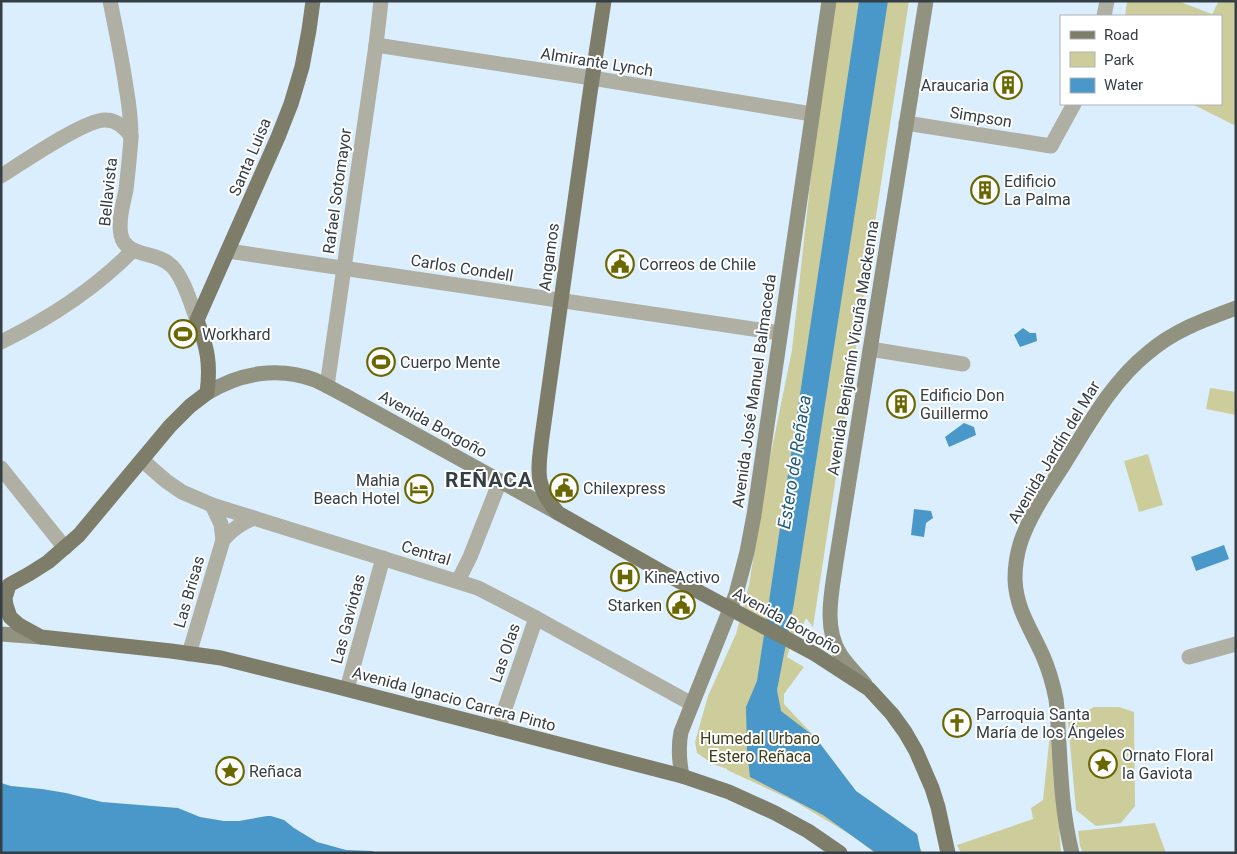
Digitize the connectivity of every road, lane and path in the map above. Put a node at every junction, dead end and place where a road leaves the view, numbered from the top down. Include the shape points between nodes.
1 (110, 1) edge
2 (313, 1) edge
3 (381, 1) edge
4 (604, 1) edge
5 (829, 1) edge
6 (926, 1) edge
7 (1107, 1) edge
8 (1104, 15) edge
9 (376, 45) junction
10 (592, 78) junction
11 (1073, 105) edge
12 (812, 114) junction
13 (906, 122) junction
14 (131, 136) junction
15 (1, 176) edge
16 (133, 250) junction
17 (228, 250) junction
18 (344, 267) junction
19 (561, 301) junction
20 (1236, 308) edge
21 (196, 320) junction
22 (780, 333) junction
23 (1, 342) edge
24 (870, 349) junction
25 (963, 364) dead end
26 (327, 386) junction
27 (207, 393) junction
28 (142, 460) junction
29 (1, 468) edge
30 (500, 481) junction
31 (212, 505) junction
32 (558, 513) junction
33 (254, 518) junction
34 (223, 540) junction
35 (65, 548) junction
36 (383, 558) junction
37 (458, 581) junction
38 (5, 586) edge
39 (730, 609) junction
40 (536, 618) junction
41 (1, 634) edge
42 (41, 637) junction
43 (1236, 644) edge
44 (189, 654) junction
45 (1189, 657) dead end
46 (347, 689) junction
47 (870, 689) junction
48 (692, 704) junction
49 (499, 729) junction
50 (682, 776) junction
51 (840, 853) edge
52 (948, 853) edge
53 (1072, 853) edge

1 - 14 street, Bellavista via 131,118
2 - 17 main road, Santa Luisa via 302,67 291,104
3 - 9 street, Rafael Sotomayor
4 - 10 main road, Angamos
5 - 12 main road, Avenida José Manuel Balmaceda
6 - 13 main road, Avenida Benjamín Vicuña Mackenna
7 - 8 street
9 - 10 street, Almirante Lynch
9 - 18 street, Rafael Sotomayor
10 - 12 street, Almirante Lynch
10 - 19 main road, Angamos
11 - 13 street, Simpson via 1051,146
12 - 22 main road, Avenida José Manuel Balmaceda
13 - 24 main road, Avenida Benjamín Vicuña Mackenna
14 - 15 street via 111,121 93,122
14 - 16 street, Bellavista via 120,228 123,240
16 - 21 street via 164,260 173,267
16 - 23 street via 102,279 69,303
17 - 18 street, Carlos Condell
17 - 21 main road, Santa Luisa
18 - 19 street, Carlos Condell
18 - 26 street, Rafael Sotomayor
19 - 22 street, Carlos Condell
19 - 32 main road, Angamos via 538,468 543,492
20 - 53 main road, Avenida Jardín del Mar via 1178,332 1130,368 1099,407 1037,508 1021,541 1016,565 1016,590 1022,614 1053,684 1062,791
21 - 27 main road via 207,354
22 - 39 main road, Avenida José Manuel Balmaceda via 754,515
24 - 25 street
24 - 47 main road, Avenida Benjamín Vicuña Mackenna via 830,609 835,645
26 - 27 main road, Avenida Borgoño via 291,374 266,372 230,381
26 - 30 main road, Avenida Borgoño
27 - 28 main road, Avenida Borgoño via 190,406
28 - 31 street, Central via 182,492
28 - 35 main road, Avenida Borgoño via 92,521
29 - 35 street
30 - 32 main road, Avenida Borgoño
30 - 37 street
31 - 33 street, Central
31 - 34 street, Las Brisas via 221,524
32 - 39 main road, Avenida Borgoño
33 - 34 street, Las Brisas via 231,530
33 - 36 street, Central
34 - 44 street, Las Brisas
35 - 38 main road, Avenida Borgoño via 48,562
36 - 37 street, Central
36 - 46 street, Las Gaviotas
37 - 40 street, Central
38 - 42 main road, Avenida Borgoño via 10,616
39 - 47 main road, Avenida Borgoño via 815,654
39 - 48 main road, Avenida José Manuel Balmaceda
40 - 48 street, Central
40 - 49 street, Las Olas
41 - 42 main road
42 - 44 main road, Avenida Ignacio Carrera Pinto
43 - 45 street
44 - 46 main road, Avenida Ignacio Carrera Pinto via 244,663
46 - 49 main road, Avenida Ignacio Carrera Pinto
47 - 52 main road, Avenida Borgoño via 905,732 922,764 938,807
48 - 50 main road, Avenida José Manuel Balmaceda via 679,743
49 - 50 main road, Avenida Ignacio Carrera Pinto
50 - 51 main road, Avenida Ignacio Carrera Pinto via 729,792 775,813

